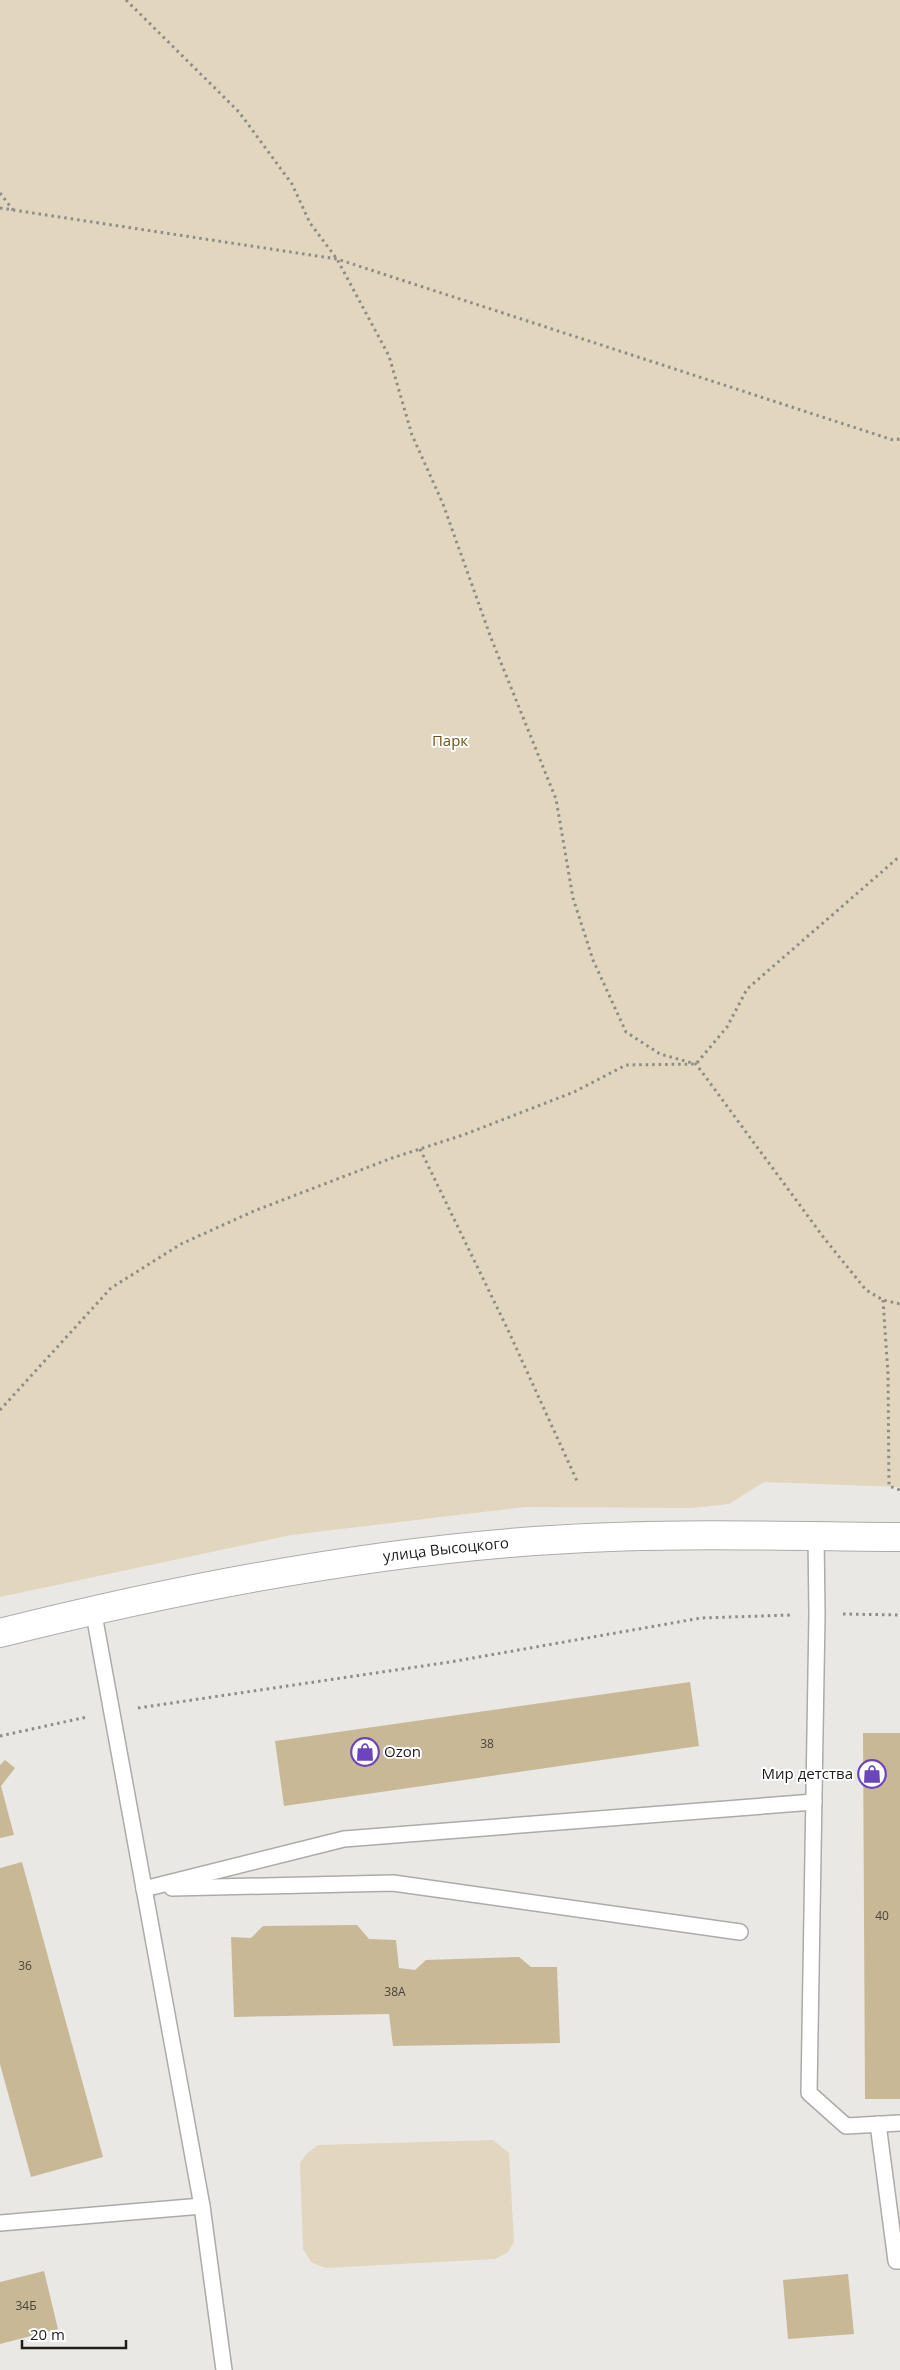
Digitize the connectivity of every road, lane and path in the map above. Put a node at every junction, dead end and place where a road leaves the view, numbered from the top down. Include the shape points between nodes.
1 (126, 0) edge
2 (0, 193) edge
3 (0, 208) edge
4 (13, 210) junction
5 (337, 259) junction
6 (900, 439) edge
7 (900, 856) edge
8 (696, 1064) junction
9 (420, 1149) junction
10 (883, 1300) junction
11 (900, 1304) edge
12 (0, 1410) edge
13 (576, 1481) dead end
14 (900, 1490) edge
15 (816, 1536) junction
16 (900, 1537) edge
17 (93, 1609) junction
18 (817, 1614) junction
19 (900, 1615) edge
20 (0, 1633) edge
21 (110, 1712) junction
22 (0, 1736) edge
23 (814, 1802) junction
24 (144, 1889) junction
25 (740, 1932) dead end
26 (900, 2123) edge
27 (878, 2124) junction
28 (202, 2206) junction
29 (0, 2223) edge
30 (900, 2261) edge
31 (224, 2370) edge

1 - 5 path via 239,112 292,184 310,223
2 - 4 path
3 - 4 path
4 - 5 path
5 - 6 path via 893,440
5 - 8 path via 389,356 412,435 443,504 494,648 556,799 573,898 593,960 626,1032 660,1054
7 - 8 path via 747,989 727,1028
8 - 9 path via 626,1064 574,1092
8 - 10 path via 824,1238 866,1290
9 - 12 path via 254,1211 181,1244 111,1288
9 - 13 path via 508,1330
10 - 11 path
10 - 14 path via 890,1486
15 - 16 street, улица Высоцкого
15 - 17 street, улица Высоцкого via 535,1541 304,1569
15 - 18 lane
17 - 20 street, улица Высоцкого
17 - 21 lane
18 - 19 path
18 - 21 path via 700,1618 450,1662
18 - 23 lane
21 - 22 path
21 - 24 lane
23 - 24 lane via 344,1839
23 - 27 lane via 809,2094 846,2126
24 - 25 lane via 394,1883
24 - 28 lane
26 - 27 lane
27 - 30 lane via 896,2261
28 - 29 lane
28 - 31 lane

